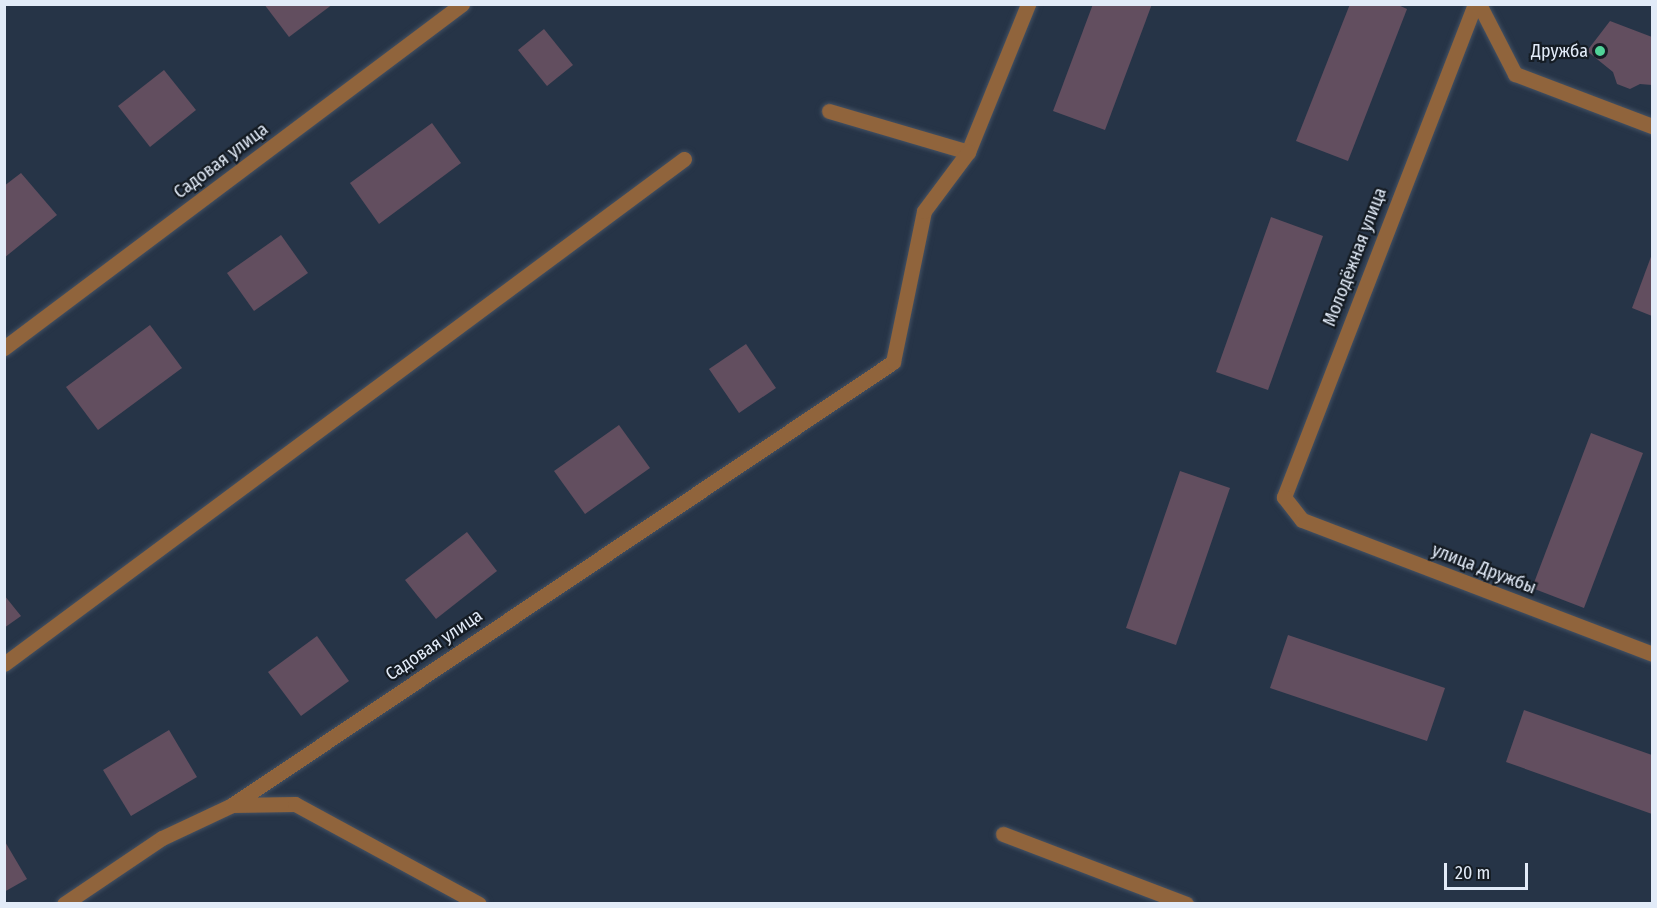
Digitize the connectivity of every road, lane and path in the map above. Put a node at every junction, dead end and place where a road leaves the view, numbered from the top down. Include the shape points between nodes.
1 (462, 4) edge
2 (1028, 4) edge
3 (1477, 4) edge
4 (828, 111) dead end
5 (1653, 126) edge
6 (968, 152) junction
7 (684, 159) dead end
8 (4, 348) edge
9 (1302, 520) joint
10 (1653, 654) edge
11 (4, 664) edge
12 (232, 805) junction
13 (1003, 834) dead end
14 (64, 903) edge
15 (479, 903) edge
16 (1186, 903) edge

1 - 8 street, Садовая улица
2 - 6 street, Садовая улица
3 - 5 street via 1515,74
3 - 9 street, Молодёжная улица via 1284,497
4 - 6 street
6 - 12 street, Садовая улица via 924,211 892,362
7 - 11 street
9 - 10 street, улица Дружбы
12 - 14 street, Садовая улица via 162,838
12 - 15 street via 295,804
13 - 16 street

